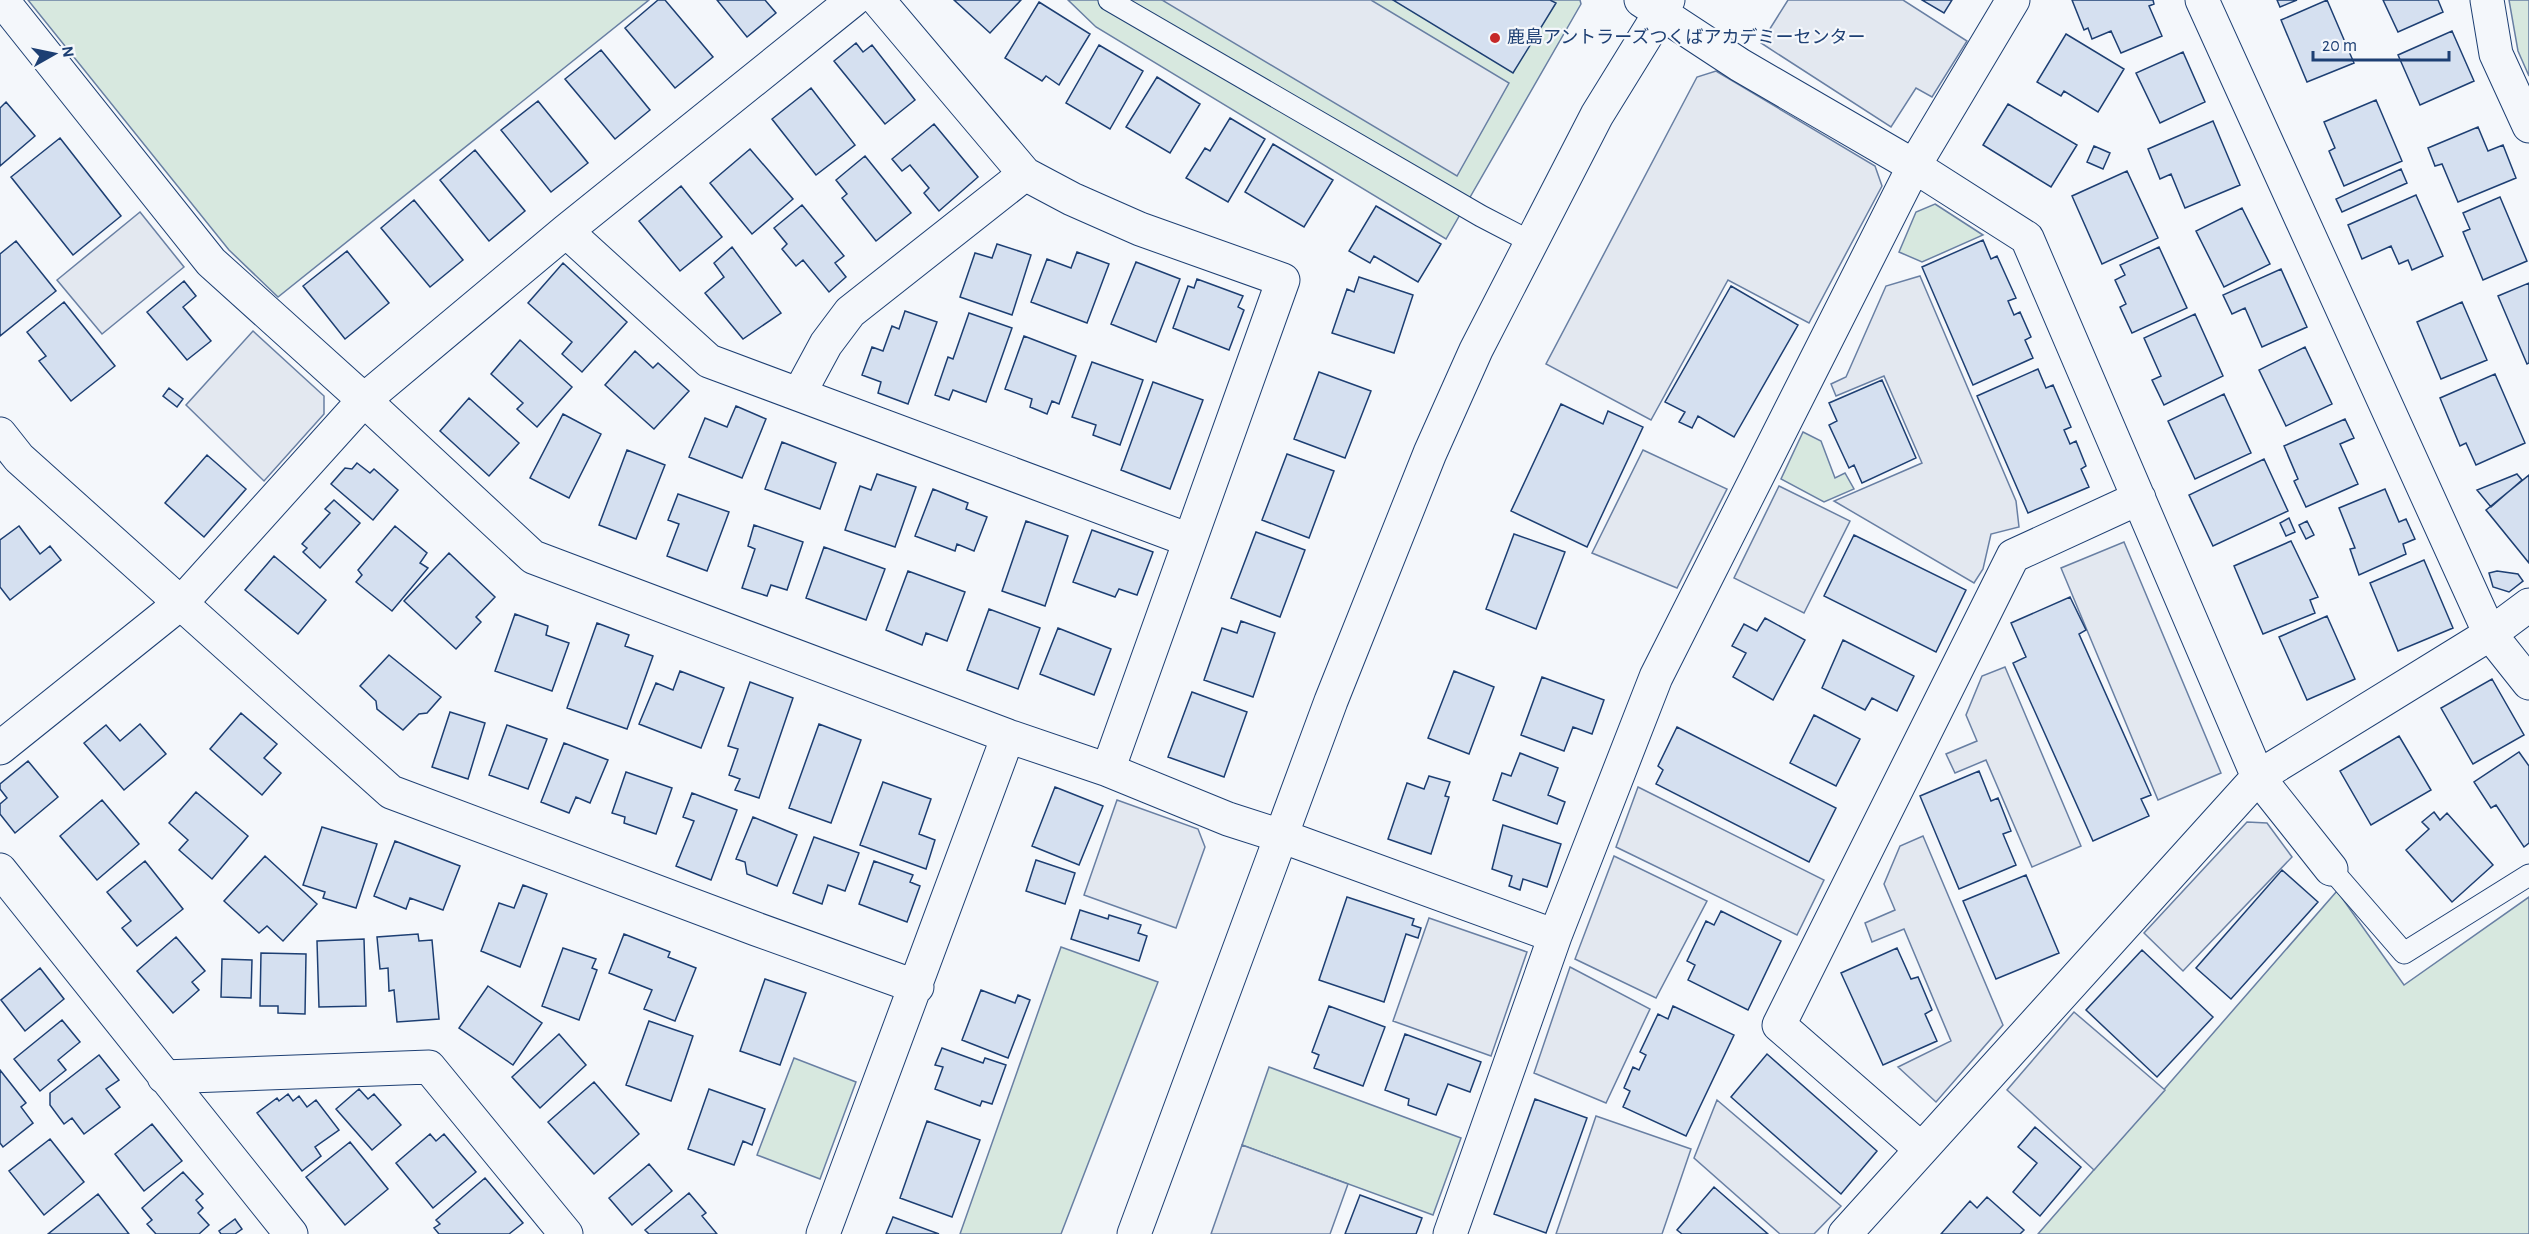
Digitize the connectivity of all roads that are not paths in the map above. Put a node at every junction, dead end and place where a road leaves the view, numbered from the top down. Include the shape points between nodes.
1 (2, 0) edge
2 (853, 0) edge
3 (878, 0) edge
4 (1109, 0) edge
5 (2013, 0) edge
6 (2202, 0) edge
7 (2487, 0) edge
8 (1657, 4) edge
9 (2529, 126) edge
10 (1914, 166) junction
11 (1025, 174) junction
12 (566, 231) junction
13 (1531, 242) junction
14 (799, 394) junction
15 (364, 400) junction
16 (0, 434) edge
17 (2139, 498) junction
18 (1189, 540) junction
19 (182, 602) junction
20 (2529, 605) edge
21 (2490, 634) junction
22 (2529, 683) edge
23 (1008, 736) junction
24 (0, 748) edge
25 (1108, 770) junction
26 (2258, 777) junction
27 (1281, 836) junction
28 (2331, 868) joint
29 (0, 870) edge
30 (2529, 875) edge
31 (1555, 936) junction
32 (917, 987) junction
33 (164, 1077) junction
34 (1921, 1149) junction
35 (291, 1234) edge
36 (566, 1234) edge
37 (823, 1234) edge
38 (1134, 1234) edge
39 (1451, 1234) edge
40 (1845, 1234) edge

1 - 15 street via 211,262
2 - 12 street
3 - 11 street
4 - 13 lane
5 - 10 street
6 - 21 street
7 - 9 street via 2496,54
8 - 10 street via 1740,65
8 - 13 street
10 - 17 street via 2027,238
10 - 31 street via 1656,677
11 - 14 street via 850,312 826,344
11 - 18 street via 1140,229 1283,280
12 - 14 street via 709,361
12 - 15 street
13 - 27 street via 1430,453
14 - 18 street
15 - 19 street
15 - 23 street via 534,557
16 - 19 street via 19,458
17 - 26 street
17 - 34 street via 2013,556 1779,1025
18 - 25 street
19 - 24 street
19 - 32 street via 391,792
20 - 21 street
21 - 22 street
21 - 26 street
23 - 25 street
23 - 32 street
25 - 27 street via 1228,819
26 - 28 street
26 - 34 street
27 - 31 street
27 - 38 street
28 - 30 lane via 2404,952
29 - 33 street
31 - 39 street
32 - 37 street
33 - 35 street
33 - 36 street via 429,1067
34 - 40 street

